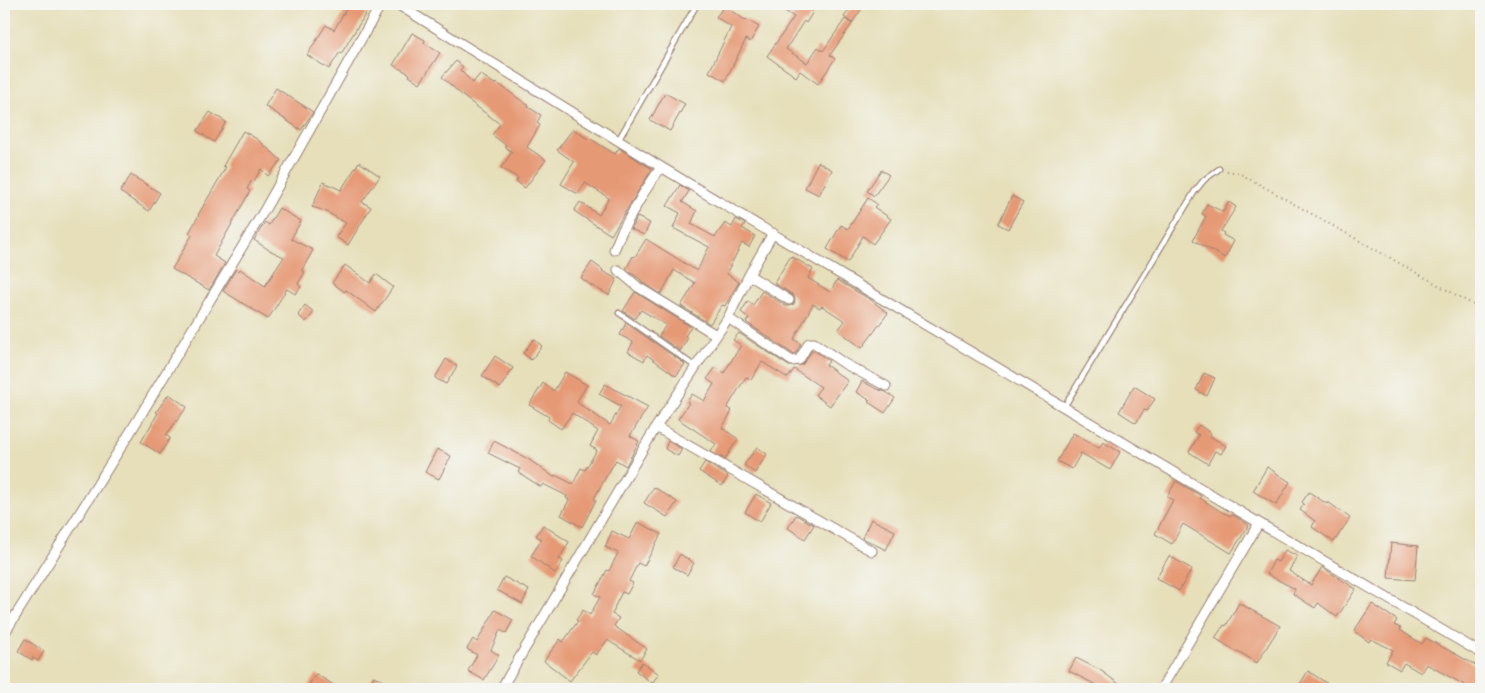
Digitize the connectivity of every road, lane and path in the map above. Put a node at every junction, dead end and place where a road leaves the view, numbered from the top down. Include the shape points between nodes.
1 (381, 4) edge
2 (397, 4) edge
3 (697, 4) edge
4 (618, 139) junction
5 (662, 167) junction
6 (1219, 169) joint
7 (774, 233) junction
8 (614, 250) dead end
9 (618, 270) dead end
10 (749, 275) junction
11 (790, 300) dead end
12 (1481, 309) edge
13 (619, 313) dead end
14 (728, 318) junction
15 (716, 335) junction
16 (696, 366) junction
17 (886, 386) dead end
18 (1064, 407) junction
19 (656, 427) junction
20 (1259, 523) junction
21 (872, 551) dead end
22 (4, 634) edge
23 (1481, 653) edge
24 (501, 689) edge
25 (1161, 689) edge

1 - 22 street via 260,218
2 - 4 street
3 - 4 lane
4 - 5 street
5 - 7 street
5 - 8 street via 643,194
6 - 12 path via 1239,173
6 - 18 lane via 1195,191
7 - 10 street
7 - 18 street
9 - 15 street via 638,287
10 - 11 street
10 - 14 street
13 - 16 lane
14 - 15 street
14 - 17 street via 792,361 799,360 809,343 814,343
15 - 16 street
16 - 19 street
18 - 20 street
19 - 21 street
19 - 24 street
20 - 23 street
20 - 25 street

